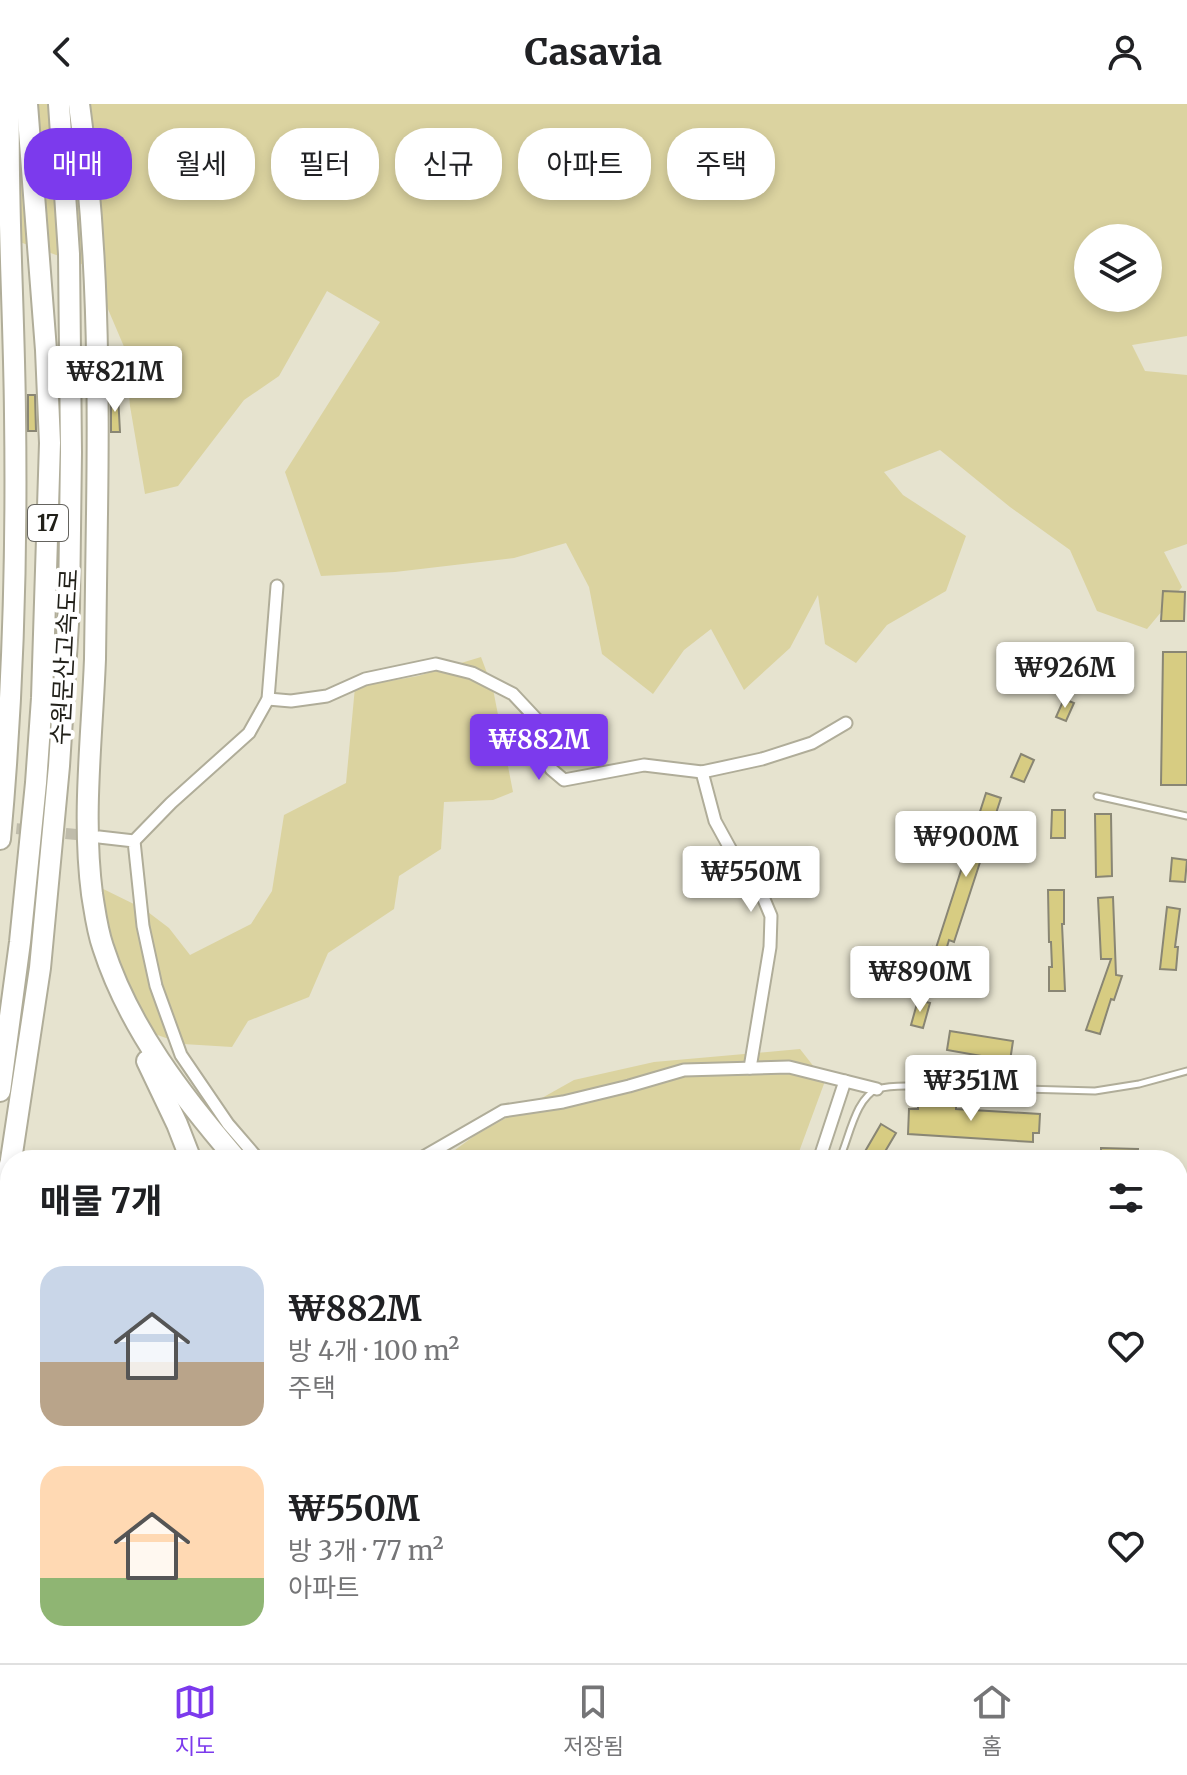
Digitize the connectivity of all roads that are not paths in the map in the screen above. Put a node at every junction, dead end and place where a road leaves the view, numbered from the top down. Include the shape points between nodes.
1 (9, 104) edge
2 (27, 104) edge
3 (59, 104) edge
4 (79, 104) edge
5 (277, 586) dead end
6 (268, 699) junction
7 (846, 723) dead end
8 (10, 730) junction
9 (702, 772) junction
10 (0, 792) edge
11 (1097, 796) dead end
12 (1187, 816) edge
13 (99, 837) tunnel mouth
14 (0, 839) edge
15 (134, 841) junction
16 (102, 945) junction
17 (750, 1068) junction
18 (1187, 1071) edge
19 (845, 1081) junction
20 (877, 1089) junction
21 (0, 1091) edge
22 (12, 1150) edge
23 (187, 1150) edge
24 (229, 1150) edge
25 (250, 1150) edge
26 (438, 1150) edge
27 (822, 1150) edge
28 (843, 1150) edge

1 - 8 highway via 16,572
2 - 21 highway, 수원문산고속도로 / 17 via 50,443 36,783
3 - 22 highway, 수원문산고속도로 / 17 via 69,254 69,608 40,968
4 - 16 highway via 97,328 95,659 88,820 89,870
5 - 6 street
6 - 9 street via 327,696 365,679 436,664 472,673 513,694 542,725 551,769 564,780 644,765
6 - 15 street via 249,733
7 - 9 street via 812,743
8 - 10 highway
8 - 14 highway
9 - 17 street via 715,821 758,885 771,916
11 - 12 lane
13 - 15 street
15 - 25 street via 156,986 181,1055
16 - 23 highway via 116,994
16 - 24 highway via 124,999 156,1055
17 - 19 street via 789,1067
17 - 26 street via 684,1070 563,1102 503,1111
18 - 20 lane via 1095,1091
19 - 20 street
19 - 27 street
20 - 28 lane via 866,1095

